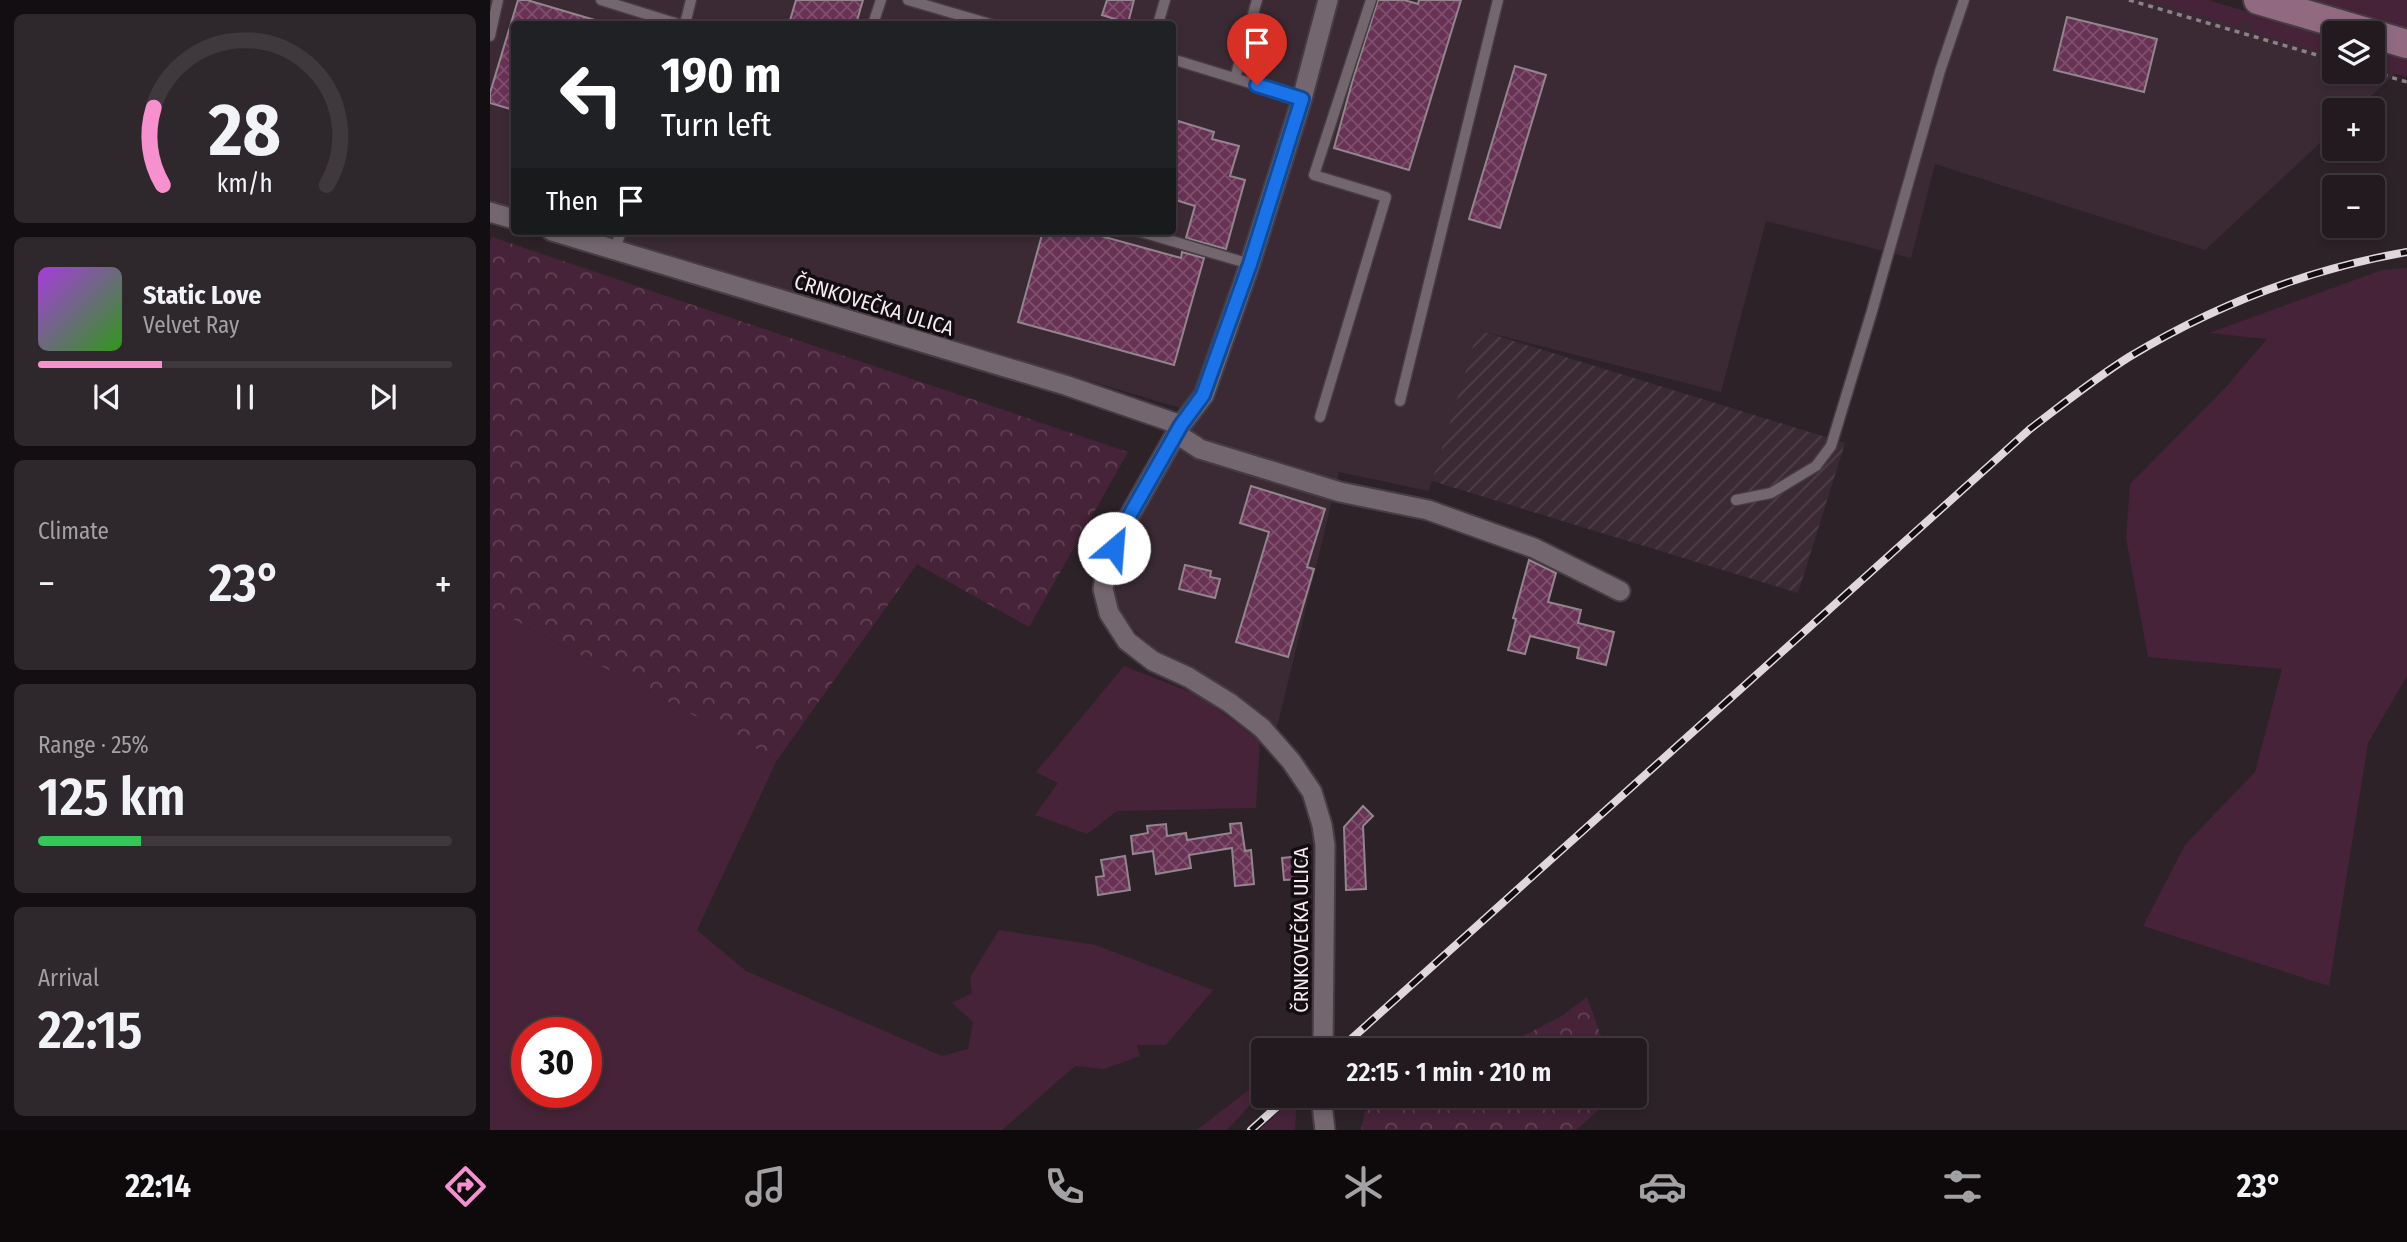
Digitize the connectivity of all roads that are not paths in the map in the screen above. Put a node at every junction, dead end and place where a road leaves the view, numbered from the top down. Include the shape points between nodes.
1 (499, 0) edge
2 (601, 0) edge
3 (691, 0) edge
4 (881, 0) edge
5 (908, 0) edge
6 (1165, 0) edge
7 (1256, 0) edge
8 (1328, 0) edge
9 (1371, 0) edge
10 (1498, 0) edge
11 (1965, 0) edge
12 (2258, 0) edge
13 (668, 21) edge
14 (686, 21) edge
15 (874, 21) edge
16 (980, 21) edge
17 (1159, 21) edge
18 (2328, 21) edge
19 (490, 36) edge
20 (2385, 38) edge
21 (2407, 44) edge
22 (1176, 60) edge
23 (1235, 78) junction
24 (1302, 99) junction
25 (490, 212) edge
26 (511, 218) edge
27 (565, 235) edge
28 (620, 235) edge
29 (1152, 235) edge
30 (615, 250) junction
31 (1250, 264) junction
32 (1400, 401) dead end
33 (1320, 417) dead end
34 (1179, 429) junction
35 (1736, 500) dead end
36 (1620, 592) dead end
37 (1323, 1038) edge
38 (1322, 1108) edge
39 (1325, 1130) edge

1 - 19 lane
2 - 13 lane
3 - 14 lane
4 - 15 lane
5 - 16 lane
6 - 17 lane
7 - 23 lane
8 - 24 street, ČRNKOVEČKA ULICA
9 - 33 lane via 1314,175 1386,197
10 - 32 lane
11 - 35 lane via 1940,71 1831,446 1816,466 1771,493
12 - 18 main road
20 - 21 main road
22 - 23 lane
23 - 24 lane
24 - 31 street, ČRNKOVEČKA ULICA
25 - 26 street
27 - 30 street, ČRNKOVEČKA ULICA
28 - 30 lane
29 - 31 lane
30 - 34 street, ČRNKOVEČKA ULICA via 1065,385
31 - 34 street, ČRNKOVEČKA ULICA via 1203,395
34 - 36 street via 1200,449 1328,489 1427,510 1534,548
34 - 37 street, ČRNKOVEČKA ULICA via 1119,534 1103,589 1109,613 1127,641 1153,662 1230,703 1262,728 1312,792 1325,845
38 - 39 street

